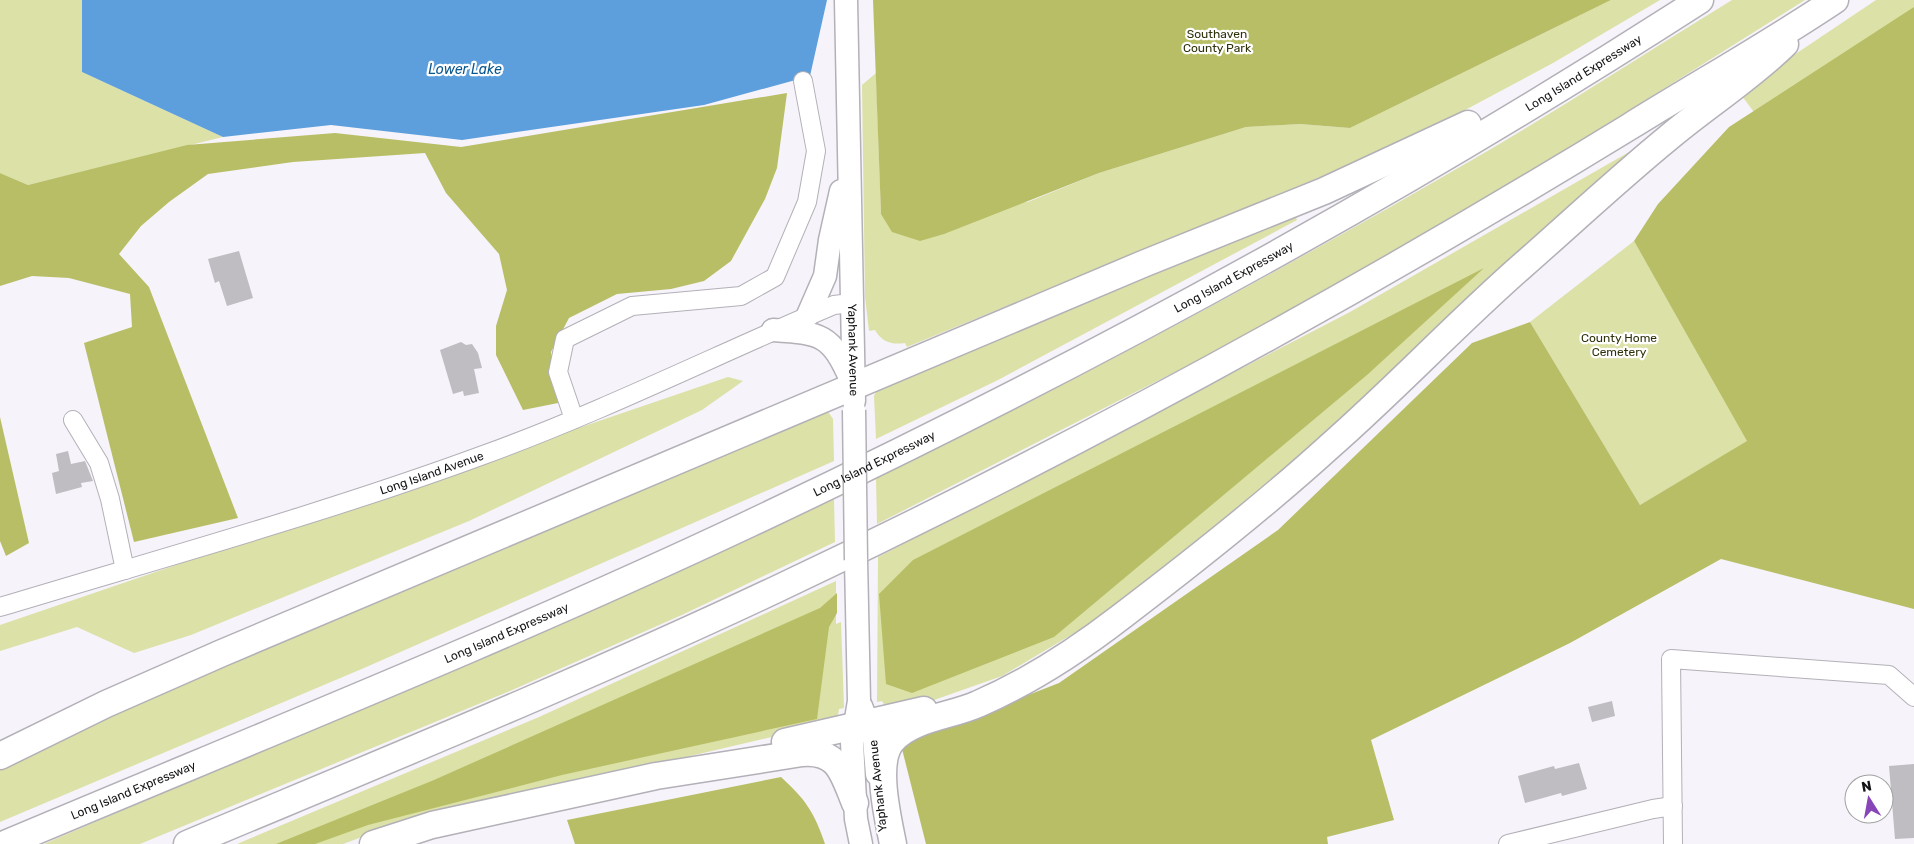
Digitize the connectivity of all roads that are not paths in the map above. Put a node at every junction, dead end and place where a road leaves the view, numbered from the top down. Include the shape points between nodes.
1 (846, 0) edge
2 (1700, 0) edge
3 (1827, 5) edge
4 (1652, 31) junction
5 (803, 81) dead end
6 (848, 159) junction
7 (851, 303) junction
8 (808, 315) junction
9 (773, 330) junction
10 (854, 398) junction
11 (574, 419) junction
12 (74, 420) dead end
13 (124, 570) junction
14 (0, 607) edge
15 (1040, 671) junction
16 (1914, 697) edge
17 (860, 716) junction
18 (0, 756) edge
19 (656, 776) junction
20 (855, 803) junction
21 (1673, 806) junction
22 (5, 844) edge
23 (187, 844) edge
24 (373, 844) edge
25 (861, 844) edge
26 (885, 844) edge
27 (893, 844) edge
28 (1508, 844) edge
29 (1673, 844) edge

1 - 6 main road, Yaphank Avenue
2 - 4 highway, Long Island Expressway
3 - 15 highway via 1757,71 1667,138 1268,500 1122,617
3 - 23 highway via 1512,198 1336,301 976,492 776,589 580,678
4 - 10 highway via 1370,171
4 - 22 highway, Long Island Expressway via 1301,239 1116,341 920,442 552,613
5 - 11 street via 816,151 807,202 775,277 741,296 632,306 565,339 558,372
6 - 7 main road, Yaphank Avenue
6 - 8 main road via 825,276
7 - 8 street, Long Island Avenue via 834,304
7 - 10 main road, Yaphank Avenue
8 - 9 street, Long Island Avenue
9 - 10 main road via 812,333 822,337 842,361
9 - 11 street, Long Island Avenue
10 - 17 main road, Yaphank Avenue, bridge
10 - 18 highway via 213,657
11 - 13 street, Long Island Avenue via 399,485
12 - 13 street via 99,463 110,499
13 - 14 street, Long Island Avenue
15 - 17 highway via 951,703
15 - 27 highway via 978,704 926,722 894,738 885,752 883,767
16 - 21 street via 1889,675 1671,659
17 - 19 highway
17 - 20 main road, Yaphank Avenue via 852,743
17 - 26 main road, Yaphank Avenue via 874,739
19 - 20 highway via 777,756 820,753 838,765
19 - 24 highway via 432,825
20 - 25 main road, Yaphank Avenue
21 - 28 street
21 - 29 street

